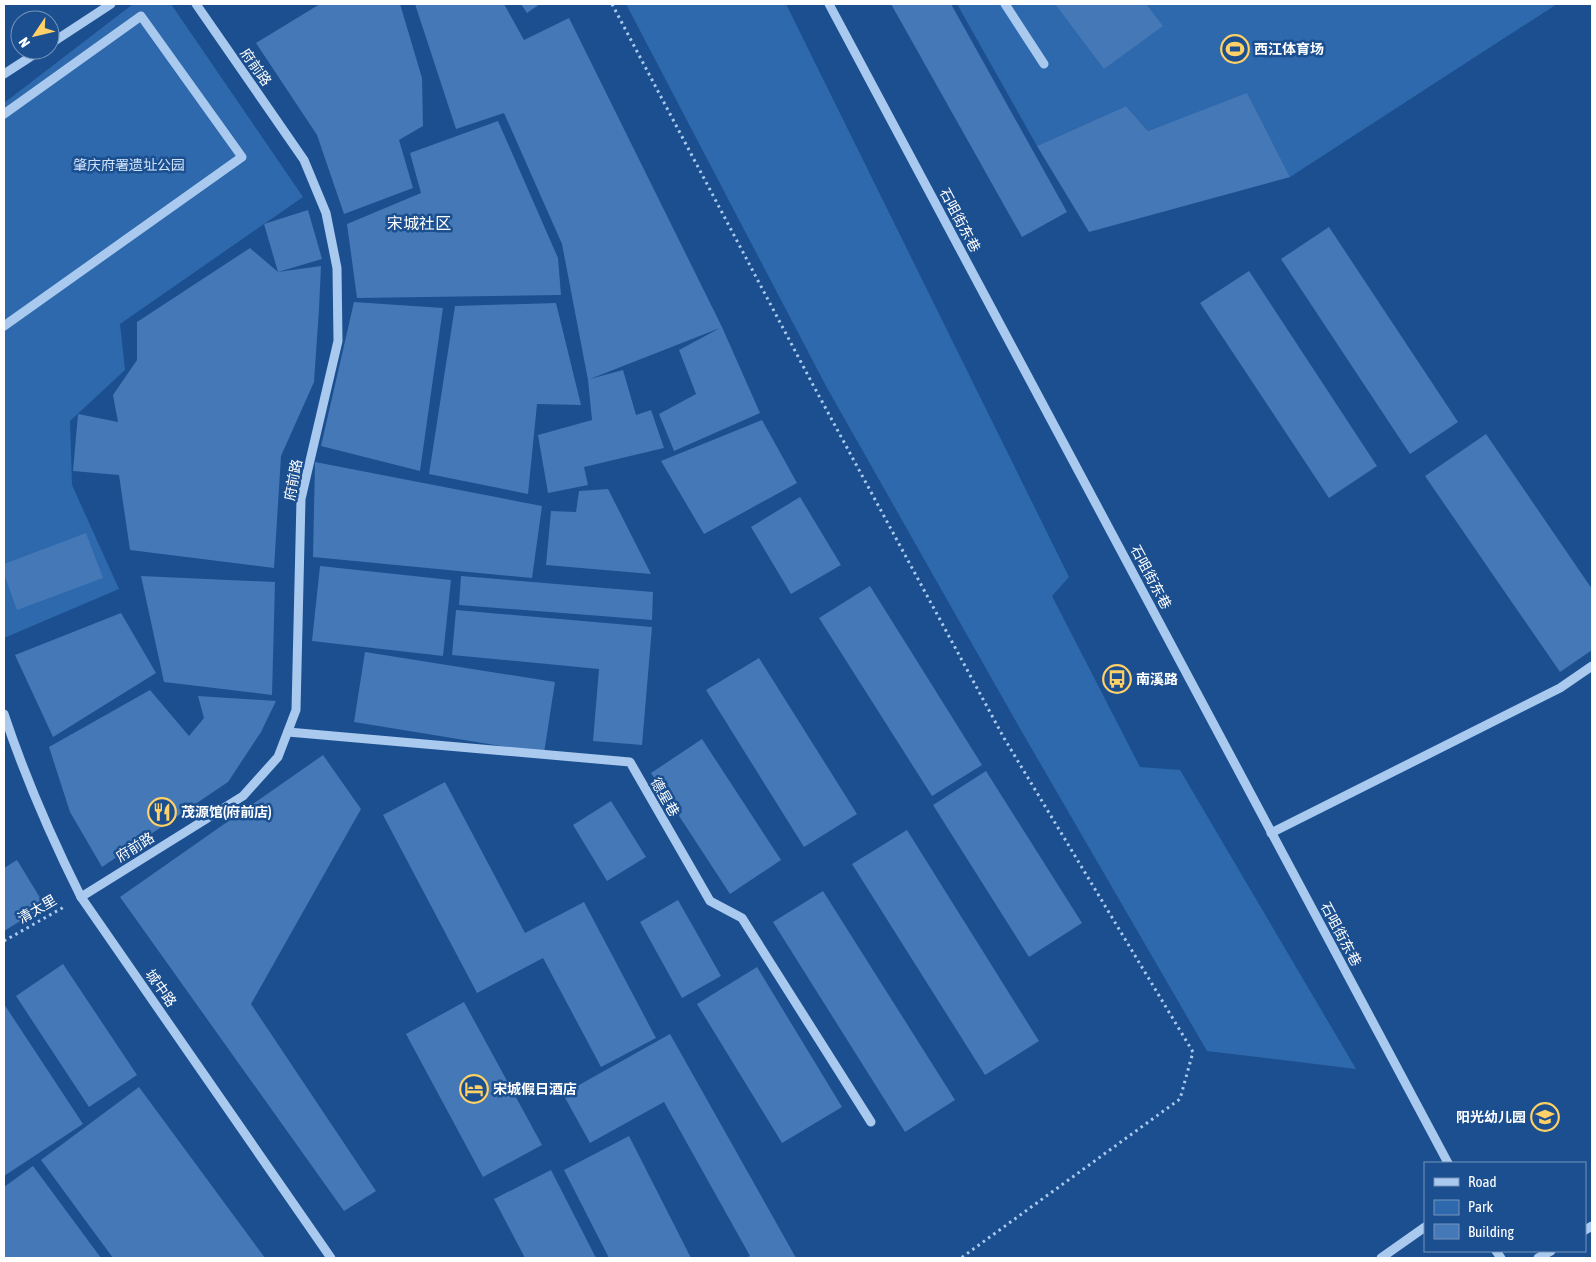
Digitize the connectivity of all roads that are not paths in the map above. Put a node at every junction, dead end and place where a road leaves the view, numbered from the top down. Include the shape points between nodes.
1 (111, 4) edge
2 (196, 4) edge
3 (829, 4) edge
4 (1005, 4) edge
5 (60, 37) edge
6 (26, 60) edge
7 (1044, 64) dead end
8 (4, 74) edge
9 (4, 114) edge
10 (4, 326) edge
11 (1592, 666) edge
12 (4, 714) edge
13 (288, 732) junction
14 (1271, 833) junction
15 (81, 896) junction
16 (871, 1122) dead end
17 (1447, 1162) edge
18 (1424, 1228) edge
19 (1549, 1252) edge
20 (331, 1258) edge
21 (1381, 1258) edge
22 (1538, 1258) edge

1 - 5 street
2 - 13 street, 府前路 via 304,160 326,213 337,268 338,341 301,499 296,710
3 - 14 street, 石咀街东巷
4 - 7 street
6 - 8 street
9 - 10 street via 141,16 242,157
11 - 14 street via 1560,688
12 - 15 street, 城中路 via 24,772
13 - 15 street, 府前路 via 278,757 243,796
13 - 16 street, 德星巷 via 630,762 710,901 742,918
14 - 17 street, 石咀街东巷
15 - 20 street, 城中路
18 - 21 street
19 - 22 street

